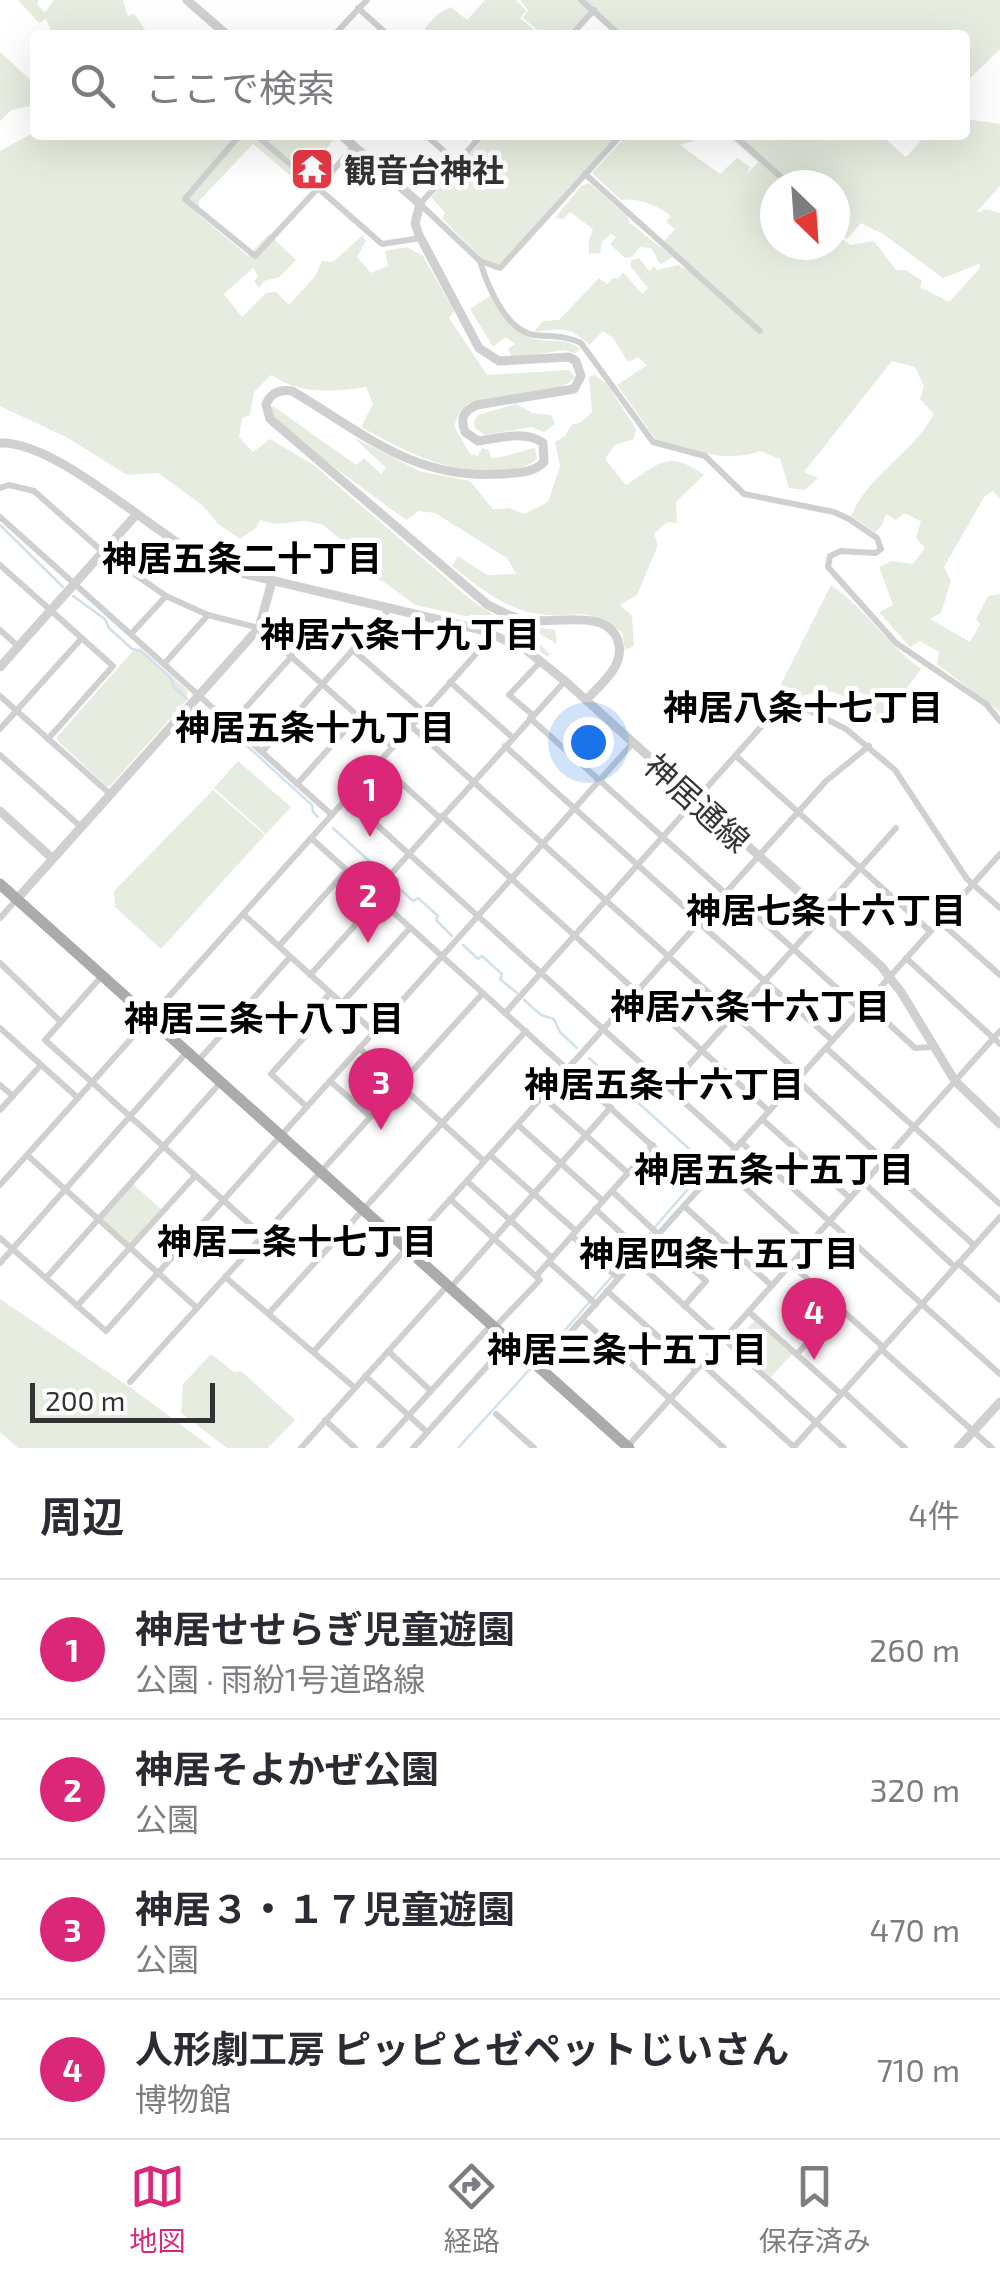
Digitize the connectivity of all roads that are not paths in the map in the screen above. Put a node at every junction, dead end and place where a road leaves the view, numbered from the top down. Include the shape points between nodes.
1 (188, 0) edge
2 (367, 0) edge
3 (581, 0) edge
4 (358, 8) junction
5 (594, 10) junction
6 (221, 30) edge
7 (338, 30) edge
8 (382, 30) edge
9 (576, 30) edge
10 (615, 30) edge
11 (236, 140) edge
12 (262, 140) edge
13 (347, 140) edge
14 (432, 140) edge
15 (477, 140) edge
16 (616, 140) edge
17 (740, 140) edge
18 (354, 146) junction
19 (457, 162) junction
20 (773, 170) edge
21 (585, 174) junction
22 (318, 188) junction
23 (420, 204) junction
24 (420, 238) junction
25 (480, 260) junction
26 (760, 331) dead end
27 (597, 364) junction
28 (580, 370) junction
29 (0, 442) edge
30 (0, 488) edge
31 (136, 514) junction
32 (0, 517) edge
33 (104, 553) junction
34 (0, 565) edge
35 (272, 581) junction
36 (74, 585) junction
37 (166, 596) junction
38 (391, 607) junction
39 (51, 611) junction
40 (208, 615) junction
41 (260, 628) junction
42 (0, 630) edge
43 (131, 634) junction
44 (494, 634) junction
45 (82, 638) junction
46 (19, 647) junction
47 (353, 650) junction
48 (292, 656) junction
49 (540, 661) junction
50 (164, 664) junction
51 (0, 667) edge
52 (565, 680) junction
53 (450, 682) junction
54 (323, 685) junction
55 (198, 695) junction
56 (0, 696) edge
57 (586, 700) junction
58 (16, 710) junction
59 (424, 712) junction
60 (358, 716) junction
61 (532, 716) junction
62 (1000, 720) edge
63 (230, 724) junction
64 (411, 726) junction
65 (0, 730) edge
66 (512, 738) junction
67 (48, 739) junction
68 (633, 744) junction
69 (505, 746) junction
70 (869, 746) junction
71 (393, 747) junction
72 (262, 752) junction
73 (0, 755) edge
74 (736, 756) junction
75 (378, 762) junction
76 (600, 780) junction
77 (473, 781) junction
78 (298, 784) junction
79 (109, 793) junction
80 (347, 798) junction
81 (696, 800) junction
82 (574, 808) junction
83 (0, 811) edge
84 (798, 812) junction
85 (332, 815) junction
86 (441, 817) junction
87 (80, 826) junction
88 (896, 828) dead end
89 (663, 836) junction
90 (310, 838) junction
91 (542, 844) junction
92 (408, 853) junction
93 (1000, 854) edge
94 (758, 856) junction
95 (52, 858) junction
96 (637, 865) junction
97 (861, 868) junction
98 (346, 871) junction
99 (511, 879) junction
100 (0, 884) edge
101 (972, 884) junction
102 (727, 892) junction
103 (16, 899) junction
104 (378, 899) junction
105 (606, 901) junction
106 (1000, 908) edge
107 (243, 914) junction
108 (822, 914) junction
109 (478, 916) junction
110 (0, 918) edge
111 (939, 921) junction
112 (700, 922) junction
113 (410, 928) junction
114 (930, 931) junction
115 (574, 935) junction
116 (279, 946) junction
117 (793, 949) junction
118 (442, 956) junction
119 (290, 957) junction
120 (668, 957) junction
121 (906, 958) junction
122 (0, 964) edge
123 (541, 973) junction
124 (310, 975) junction
125 (1000, 975) edge
126 (102, 976) junction
127 (890, 976) junction
128 (764, 981) junction
129 (483, 992) junction
130 (637, 992) junction
131 (330, 993) junction
132 (342, 1003) junction
133 (863, 1006) junction
134 (506, 1013) junction
135 (733, 1016) junction
136 (150, 1018) junction
137 (61, 1022) junction
138 (0, 1028) edge
139 (604, 1029) junction
140 (526, 1031) junction
141 (1000, 1031) edge
142 (374, 1032) junction
143 (832, 1040) junction
144 (997, 1041) edge
145 (933, 1046) junction
146 (359, 1048) junction
147 (826, 1048) junction
148 (702, 1050) junction
149 (187, 1052) junction
150 (198, 1062) junction
151 (41, 1065) junction
152 (568, 1069) junction
153 (799, 1078) junction
154 (330, 1081) junction
155 (955, 1081) junction
156 (92, 1082) junction
157 (220, 1082) junction
158 (0, 1085) edge
159 (400, 1086) junction
160 (668, 1087) junction
161 (12, 1096) junction
162 (543, 1097) junction
163 (78, 1098) junction
164 (611, 1106) junction
165 (307, 1107) junction
166 (0, 1110) edge
167 (769, 1110) junction
168 (129, 1116) junction
169 (371, 1117) junction
170 (762, 1118) junction
171 (443, 1123) junction
172 (1000, 1124) edge
173 (518, 1125) junction
174 (914, 1126) junction
175 (585, 1135) junction
176 (280, 1136) junction
177 (652, 1145) junction
178 (738, 1145) junction
179 (163, 1148) junction
180 (27, 1155) junction
181 (487, 1158) junction
182 (883, 1162) junction
183 (560, 1163) junction
184 (720, 1165) junction
185 (320, 1172) junction
186 (628, 1173) junction
187 (194, 1176) junction
188 (467, 1181) junction
189 (864, 1183) junction
190 (0, 1184) edge
191 (699, 1188) junction
192 (64, 1189) junction
193 (612, 1191) junction
194 (534, 1196) junction
195 (850, 1198) junction
196 (223, 1200) junction
197 (450, 1200) junction
198 (603, 1201) junction
199 (1000, 1204) edge
200 (684, 1206) junction
201 (364, 1210) junction
202 (596, 1210) junction
203 (1000, 1217) edge
204 (98, 1220) junction
205 (511, 1220) junction
206 (830, 1221) junction
207 (574, 1234) junction
208 (657, 1235) junction
209 (262, 1236) junction
210 (0, 1238) edge
211 (494, 1238) junction
212 (808, 1245) junction
213 (974, 1245) junction
214 (128, 1246) junction
215 (407, 1248) junction
216 (12, 1249) junction
217 (642, 1252) junction
218 (551, 1260) junction
219 (635, 1260) junction
220 (0, 1263) edge
221 (791, 1264) junction
222 (957, 1265) junction
223 (158, 1274) junction
224 (225, 1276) junction
225 (536, 1276) junction
226 (46, 1278) junction
227 (618, 1278) junction
228 (449, 1286) junction
229 (772, 1286) junction
230 (607, 1291) junction
231 (1000, 1300) edge
232 (596, 1304) junction
233 (922, 1304) junction
234 (76, 1306) junction
235 (684, 1306) junction
236 (197, 1308) junction
237 (839, 1308) junction
238 (749, 1311) junction
239 (270, 1312) junction
240 (582, 1319) junction
241 (494, 1325) junction
242 (723, 1340) junction
243 (510, 1341) junction
244 (882, 1348) junction
245 (314, 1351) junction
246 (388, 1351) junction
247 (797, 1354) junction
248 (539, 1367) junction
249 (699, 1367) junction
250 (1000, 1374) edge
251 (365, 1376) junction
252 (130, 1382) dead end
253 (354, 1387) junction
254 (431, 1390) junction
255 (843, 1393) junction
256 (670, 1400) junction
257 (1000, 1402) edge
258 (409, 1414) junction
259 (496, 1414) dead end
260 (325, 1420) junction
261 (816, 1423) junction
262 (973, 1431) junction
263 (428, 1432) junction
264 (794, 1447) edge
265 (300, 1448) edge
266 (355, 1448) edge
267 (379, 1448) edge
268 (414, 1448) edge
269 (534, 1448) edge
270 (628, 1448) edge
271 (724, 1448) edge
272 (844, 1448) edge
273 (905, 1448) edge
274 (958, 1448) edge
275 (992, 1448) edge

1 - 6 street
2 - 4 street
3 - 5 street
4 - 7 street
4 - 8 street
5 - 9 street
5 - 10 street
11 - 22 street via 184,199 255,256
12 - 22 street
13 - 18 street
14 - 19 street
15 - 19 street
16 - 21 street
17 - 20 street
18 - 22 street
18 - 23 street
19 - 23 street
21 - 25 street via 500,268
21 - 26 street
22 - 24 street via 382,244
23 - 24 street via 414,223
23 - 25 street
24 - 28 street via 480,348 500,361 569,357
25 - 27 street via 512,322 532,335 570,338
27 - 28 street
27 - 62 street via 652,442 704,456 744,494 834,512 876,538 876,553 836,553 828,567 896,643
28 - 57 street via 574,390 476,405 463,416 466,432 478,441 524,436 543,443 544,462 526,472 442,472 339,424 292,391 274,394 266,404 279,428 488,605 525,620 606,624 619,645 618,661
29 - 31 street, 神居通線 via 40,450
30 - 33 street via 34,491
31 - 33 street
31 - 35 street, 神居通線 via 203,560
32 - 36 street
33 - 36 street
33 - 37 street
34 - 39 street
35 - 38 street, 神居通線
35 - 41 street
36 - 39 street
36 - 43 street
37 - 40 street
37 - 43 street
38 - 44 street, 神居通線
38 - 47 street
39 - 45 street
39 - 46 street
40 - 41 street
40 - 50 street
41 - 48 street
41 - 55 street
42 - 46 street
43 - 50 street
44 - 49 street, 神居通線
44 - 53 street
45 - 58 street
45 - 67 street via 112,666
46 - 51 street
47 - 54 street
47 - 59 street
48 - 54 street
48 - 63 street
49 - 52 street, 神居通線
49 - 61 street via 509,695
50 - 55 street
52 - 57 street, 神居通線
52 - 61 street
53 - 59 street
53 - 66 street
54 - 60 street
54 - 72 street
55 - 63 street
55 - 79 street
56 - 58 street
57 - 68 street, 神居通線
58 - 65 street
58 - 67 street
59 - 64 street
60 - 71 street
60 - 78 street
61 - 66 street
61 - 76 street
63 - 72 street
64 - 71 street
64 - 77 street
66 - 69 street
67 - 79 street
68 - 76 street
68 - 81 street, 神居通線
69 - 77 street
69 - 82 street
70 - 74 street via 786,699
70 - 84 street
70 - 101 street via 896,770
71 - 75 street
72 - 78 street
73 - 87 street
74 - 81 street
74 - 84 street
75 - 80 street
75 - 86 street
76 - 82 street
76 - 89 street
77 - 86 street
77 - 91 street
78 - 85 street
79 - 87 street
80 - 85 street
80 - 92 street
81 - 89 street
81 - 94 street, 神居通線
82 - 91 street
82 - 96 street
83 - 95 street
84 - 94 street
84 - 97 street
85 - 90 street
86 - 92 street
86 - 99 street
87 - 95 street
88 - 97 street
89 - 96 street
89 - 102 street
90 - 98 street
90 - 107 street
91 - 99 street
91 - 105 street
92 - 104 street
92 - 109 street
93 - 101 street
94 - 102 street
94 - 108 street, 神居通線
95 - 103 street
96 - 105 street
96 - 112 street
97 - 108 street
97 - 114 street
98 - 104 street
98 - 116 street
99 - 109 street
99 - 115 street
100 - 103 main road
101 - 106 street
101 - 111 street
102 - 112 street
102 - 117 street
103 - 110 street
103 - 126 main road
104 - 113 street
104 - 124 street
105 - 115 street
105 - 120 street
107 - 116 street
107 - 136 street
108 - 117 street
108 - 127 street, 神居通線
109 - 118 street
109 - 123 street
111 - 114 street
111 - 125 street
112 - 120 street
112 - 128 street
113 - 118 street
113 - 132 street
114 - 121 street
115 - 123 street
115 - 130 street
116 - 119 street
117 - 128 street
117 - 133 street
118 - 129 street
118 - 142 street
119 - 124 street
119 - 150 street
120 - 130 street
120 - 135 street
121 - 127 street
121 - 144 street
122 - 137 street
123 - 134 street
123 - 139 street
124 - 131 street
126 - 136 main road
126 - 137 street
127 - 133 street
127 - 145 street, 神居通線
128 - 135 street
128 - 143 street
129 - 134 street
129 - 159 street
130 - 139 street
130 - 148 street
131 - 132 street
131 - 165 street via 308,1032 270,1074
132 - 142 street
133 - 143 street
133 - 145 street via 915,1048
134 - 140 street
135 - 148 street
135 - 153 street
136 - 149 main road
136 - 156 street
137 - 156 street via 45,1040
138 - 151 street
139 - 152 street
139 - 160 street
140 - 152 street
140 - 171 street
141 - 144 street
142 - 146 street
143 - 147 street
144 - 155 street
145 - 155 street, 神居通線
146 - 154 street
146 - 159 street
147 - 153 street
147 - 174 street
148 - 160 street
148 - 167 street
149 - 150 main road
149 - 168 street
150 - 157 main road
151 - 161 street
151 - 163 street
152 - 162 street
152 - 164 street
153 - 167 street
153 - 182 street
154 - 165 street
154 - 169 street
155 - 172 street, 神居通線
155 - 174 street
156 - 163 street
156 - 168 street
157 - 176 main road
157 - 179 street
158 - 161 street
159 - 169 street
159 - 171 street
160 - 178 street
161 - 166 street
162 - 173 street
162 - 175 street
163 - 180 street
164 - 175 street
164 - 177 street
165 - 176 street
167 - 170 street
168 - 179 street
168 - 192 street
169 - 185 street
170 - 178 street
170 - 195 street
171 - 181 street
171 - 201 street
173 - 181 street
173 - 183 street
174 - 182 street
174 - 199 street
175 - 183 street
175 - 186 street
176 - 185 main road
176 - 196 street
177 - 186 street
177 - 191 street
178 - 184 street
178 - 206 street
179 - 187 street
179 - 204 street
180 - 190 street
180 - 192 street
181 - 188 street
181 - 194 street
182 - 189 street
182 - 213 street
183 - 194 street
183 - 198 street
184 - 191 street
184 - 212 street
185 - 201 main road
185 - 209 street
186 - 193 street
187 - 196 street
187 - 214 street
188 - 197 street
188 - 205 street
189 - 195 street
189 - 222 street
191 - 200 street
192 - 204 street
192 - 216 street
193 - 198 street
193 - 208 street
194 - 205 street
194 - 207 street
195 - 206 street
196 - 209 street
196 - 223 street
197 - 211 street
197 - 215 street
198 - 202 street
200 - 208 street
200 - 229 street
201 - 215 main road
201 - 239 street
202 - 207 street
202 - 217 street
203 - 213 street
204 - 214 street
204 - 226 street
205 - 211 street
205 - 218 street
206 - 212 street
206 - 233 street
207 - 218 street
207 - 227 street
208 - 217 street
208 - 235 street via 706,1281
209 - 224 street
210 - 216 street
211 - 225 street
211 - 228 street
212 - 221 street
213 - 222 street
214 - 223 street
214 - 234 street
215 - 228 main road
215 - 245 street
216 - 220 street
216 - 226 street
217 - 219 street
218 - 225 street
218 - 232 street
219 - 227 street
219 - 235 street
221 - 229 street
221 - 237 street
222 - 231 street
222 - 233 street
223 - 234 street via 106,1331
223 - 236 street
224 - 236 street
224 - 239 street
225 - 241 street via 540,1280
226 - 234 street
227 - 230 street
228 - 241 main road
228 - 246 street
229 - 238 street
230 - 232 street
230 - 249 street
232 - 240 street
233 - 244 street
233 - 250 street
235 - 242 street
236 - 252 street
237 - 244 street
237 - 247 street
238 - 242 street
238 - 247 street
239 - 245 street
240 - 248 street
240 - 256 street
241 - 243 main road
241 - 254 street
242 - 249 street
242 - 261 street
243 - 248 main road
243 - 263 street
244 - 255 street
244 - 262 street
245 - 253 street
246 - 251 street
246 - 254 street
247 - 255 street
248 - 270 main road
249 - 256 street
249 - 264 street
251 - 253 street
251 - 258 street
253 - 260 street
254 - 258 street
255 - 261 street
255 - 273 street
256 - 270 street
256 - 271 street
257 - 262 street
258 - 263 street
258 - 267 street
259 - 269 street
260 - 265 street
260 - 266 street
261 - 264 street
261 - 272 street
262 - 274 street
262 - 275 street
263 - 268 street

